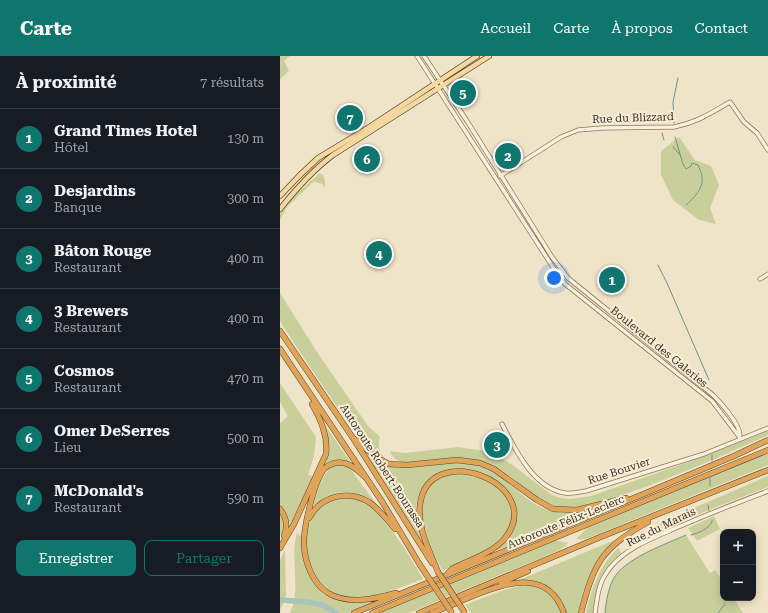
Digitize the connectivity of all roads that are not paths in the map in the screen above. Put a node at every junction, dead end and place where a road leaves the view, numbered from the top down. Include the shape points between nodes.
1 (417, 56) edge
2 (424, 56) edge
3 (477, 56) edge
4 (490, 56) edge
5 (437, 82) junction
6 (441, 87) junction
7 (768, 150) edge
8 (501, 175) junction
9 (496, 178) junction
10 (280, 196) edge
11 (280, 209) edge
12 (768, 274) edge
13 (760, 278) dead end
14 (280, 331) edge
15 (280, 349) edge
16 (302, 383) junction
17 (502, 424) dead end
18 (768, 428) edge
19 (354, 438) junction
20 (741, 438) junction
21 (768, 440) edge
22 (768, 444) edge
23 (768, 450) edge
24 (734, 456) junction
25 (768, 470) edge
26 (366, 478) junction
27 (768, 491) edge
28 (646, 492) junction
29 (280, 509) edge
30 (664, 512) junction
31 (306, 524) junction
32 (598, 538) junction
33 (404, 540) junction
34 (280, 547) edge
35 (432, 560) junction
36 (446, 575) junction
37 (416, 588) junction
38 (492, 589) junction
39 (443, 599) junction
40 (354, 613) edge
41 (372, 613) edge
42 (419, 613) edge
43 (432, 613) edge
44 (449, 613) edge
45 (452, 613) edge
46 (465, 613) edge
47 (564, 613) edge
48 (581, 613) edge
49 (595, 613) edge

1 - 5 street, Boulevard des Galeries
2 - 5 street, Boulevard des Galeries
3 - 5 main road
4 - 6 main road
5 - 6 street, Boulevard des Galeries
5 - 10 main road via 318,158
6 - 8 street, Boulevard des Galeries
6 - 9 street, Boulevard des Galeries
6 - 11 main road via 325,161 293,192
7 - 8 street, Rue du Blizzard via 730,102 696,122 685,125 578,130 561,137
8 - 9 street, Rue du Blizzard
8 - 20 street, Boulevard des Galeries via 568,278 713,395 739,430
9 - 20 street, Boulevard des Galeries via 565,284 712,401
12 - 13 street
14 - 19 highway, Autoroute Robert-Bourassa
15 - 16 highway, Autoroute Robert-Bourassa
16 - 26 highway, Autoroute Robert-Bourassa
16 - 34 highway via 321,421 327,446 326,454 297,518
17 - 20 street, Rue Bouvier via 516,452 530,470 552,489 570,494 694,458
18 - 20 street, Rue Bouvier
19 - 28 highway via 375,457 389,464 467,460 487,465 553,509 582,510
19 - 35 highway, Autoroute Robert-Bourassa
21 - 24 highway
22 - 24 highway
23 - 41 highway, Autoroute Félix-Leclerc
24 - 28 highway
25 - 30 highway
26 - 31 highway via 346,463 328,466 317,484
26 - 33 highway, Autoroute Robert-Bourassa
27 - 49 street, Rue du Marais via 689,523 624,555 614,563 603,579
28 - 36 highway
29 - 34 highway via 287,521
30 - 32 highway
30 - 48 highway via 618,540 604,555 594,571
31 - 33 highway via 315,509 328,499 341,495 355,496 368,501 378,509
31 - 37 highway via 306,560 318,585 328,593 341,598 359,600
32 - 38 highway
32 - 42 highway
33 - 39 highway, Autoroute Robert-Bourassa, bridge
35 - 36 highway via 420,511 422,496 430,483 448,472 461,471 484,477 504,489 512,501 514,512 507,536 490,550 452,569
35 - 46 highway, bridge
36 - 37 highway
37 - 40 highway
38 - 43 highway
38 - 47 highway via 524,582 536,583 555,596
39 - 44 highway, bridge
39 - 45 highway, Autoroute Robert-Bourassa, bridge

